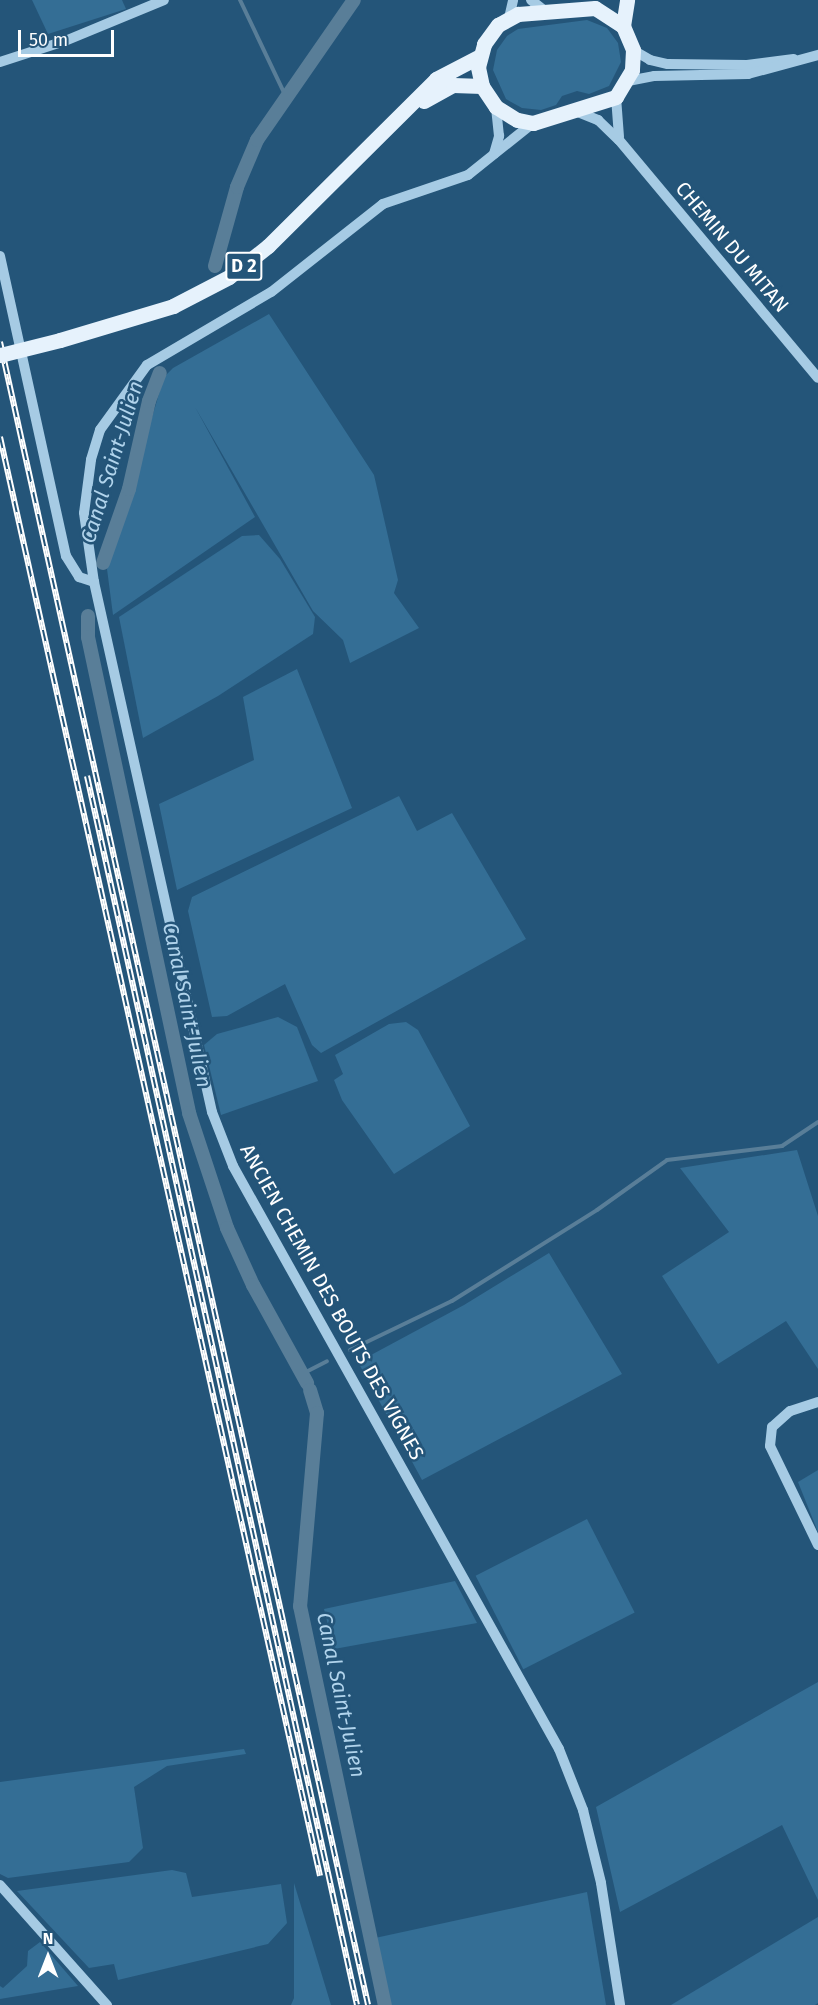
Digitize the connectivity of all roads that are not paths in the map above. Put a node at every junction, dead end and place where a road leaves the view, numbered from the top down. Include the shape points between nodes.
1 (164, 0) edge
2 (513, 0) edge
3 (531, 0) edge
4 (627, 0) edge
5 (600, 4) edge
6 (545, 11) junction
7 (509, 18) junction
8 (623, 26) junction
9 (633, 50) junction
10 (818, 55) edge
11 (480, 56) junction
12 (0, 62) edge
13 (628, 81) junction
14 (482, 86) junction
15 (616, 97) junction
16 (496, 107) junction
17 (578, 112) junction
18 (532, 123) junction
19 (389, 129) junction
20 (619, 140) junction
21 (494, 154) junction
22 (0, 256) edge
23 (0, 355) edge
24 (818, 378) edge
25 (94, 582) junction
26 (818, 1402) edge
27 (818, 1545) edge
28 (0, 1885) edge
29 (107, 2005) edge
30 (620, 2005) edge

1 - 12 street via 65,41
2 - 7 street
3 - 6 street
4 - 8 main road
5 - 6 main road
5 - 8 main road
6 - 7 main road
7 - 11 main road via 490,34
8 - 9 main road
9 - 10 street via 668,64 747,65
9 - 13 main road
10 - 13 street via 748,74 654,76
11 - 14 main road
11 - 19 main road, D 2 via 436,79
13 - 15 main road
14 - 16 main road
14 - 19 main road, D 2 via 463,82 441,89
15 - 17 main road
15 - 20 street
16 - 18 main road via 517,120
16 - 21 street via 499,135
17 - 18 main road
17 - 20 street, CHEMIN DU MITAN via 598,120
18 - 21 street, ANCIEN CHEMIN DES BOUTS DES VIGNES
19 - 23 main road, D 2, bridge via 268,246 229,277 173,306
20 - 24 street, CHEMIN DU MITAN
21 - 25 street, ANCIEN CHEMIN DES BOUTS DES VIGNES via 468,174 383,204 271,292 147,365 100,430 91,460 84,513
22 - 25 street via 66,556 79,577
25 - 30 street, ANCIEN CHEMIN DES BOUTS DES VIGNES via 212,1112 233,1166 559,1749 583,1810 601,1883
26 - 27 street via 790,1411 772,1427 770,1446
28 - 29 street

